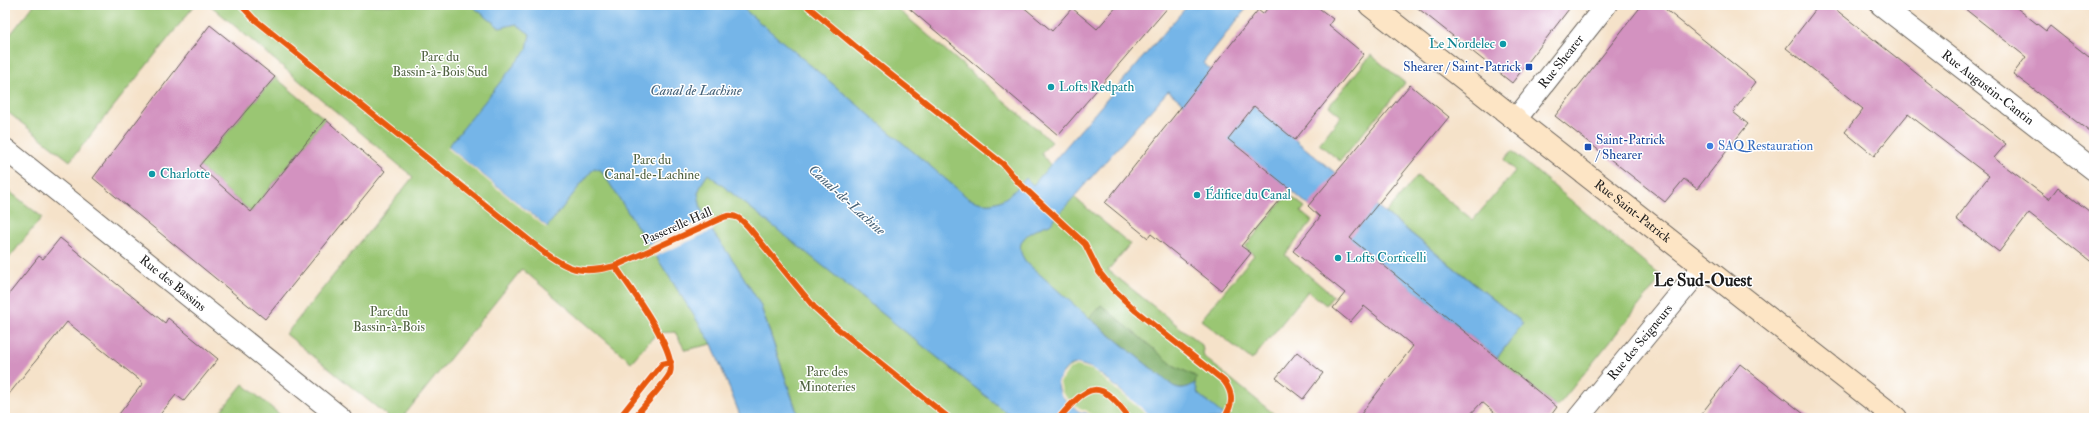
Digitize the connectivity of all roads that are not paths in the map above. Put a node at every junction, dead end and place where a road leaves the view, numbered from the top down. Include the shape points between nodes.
1 (1370, 5) edge
2 (1606, 5) edge
3 (1881, 5) edge
4 (1516, 119) junction
5 (5, 149) edge
6 (2094, 170) edge
7 (1703, 266) junction
8 (341, 418) edge
9 (1578, 418) edge
10 (1896, 418) edge

1 - 4 main road, Rue Saint-Patrick
2 - 4 street, Rue Shearer
3 - 6 street, Rue Augustin-Cantin
4 - 7 main road, Rue Saint-Patrick
5 - 8 street, Rue des Bassins
7 - 9 street, Rue des Seigneurs
7 - 10 main road, Rue Saint-Patrick

